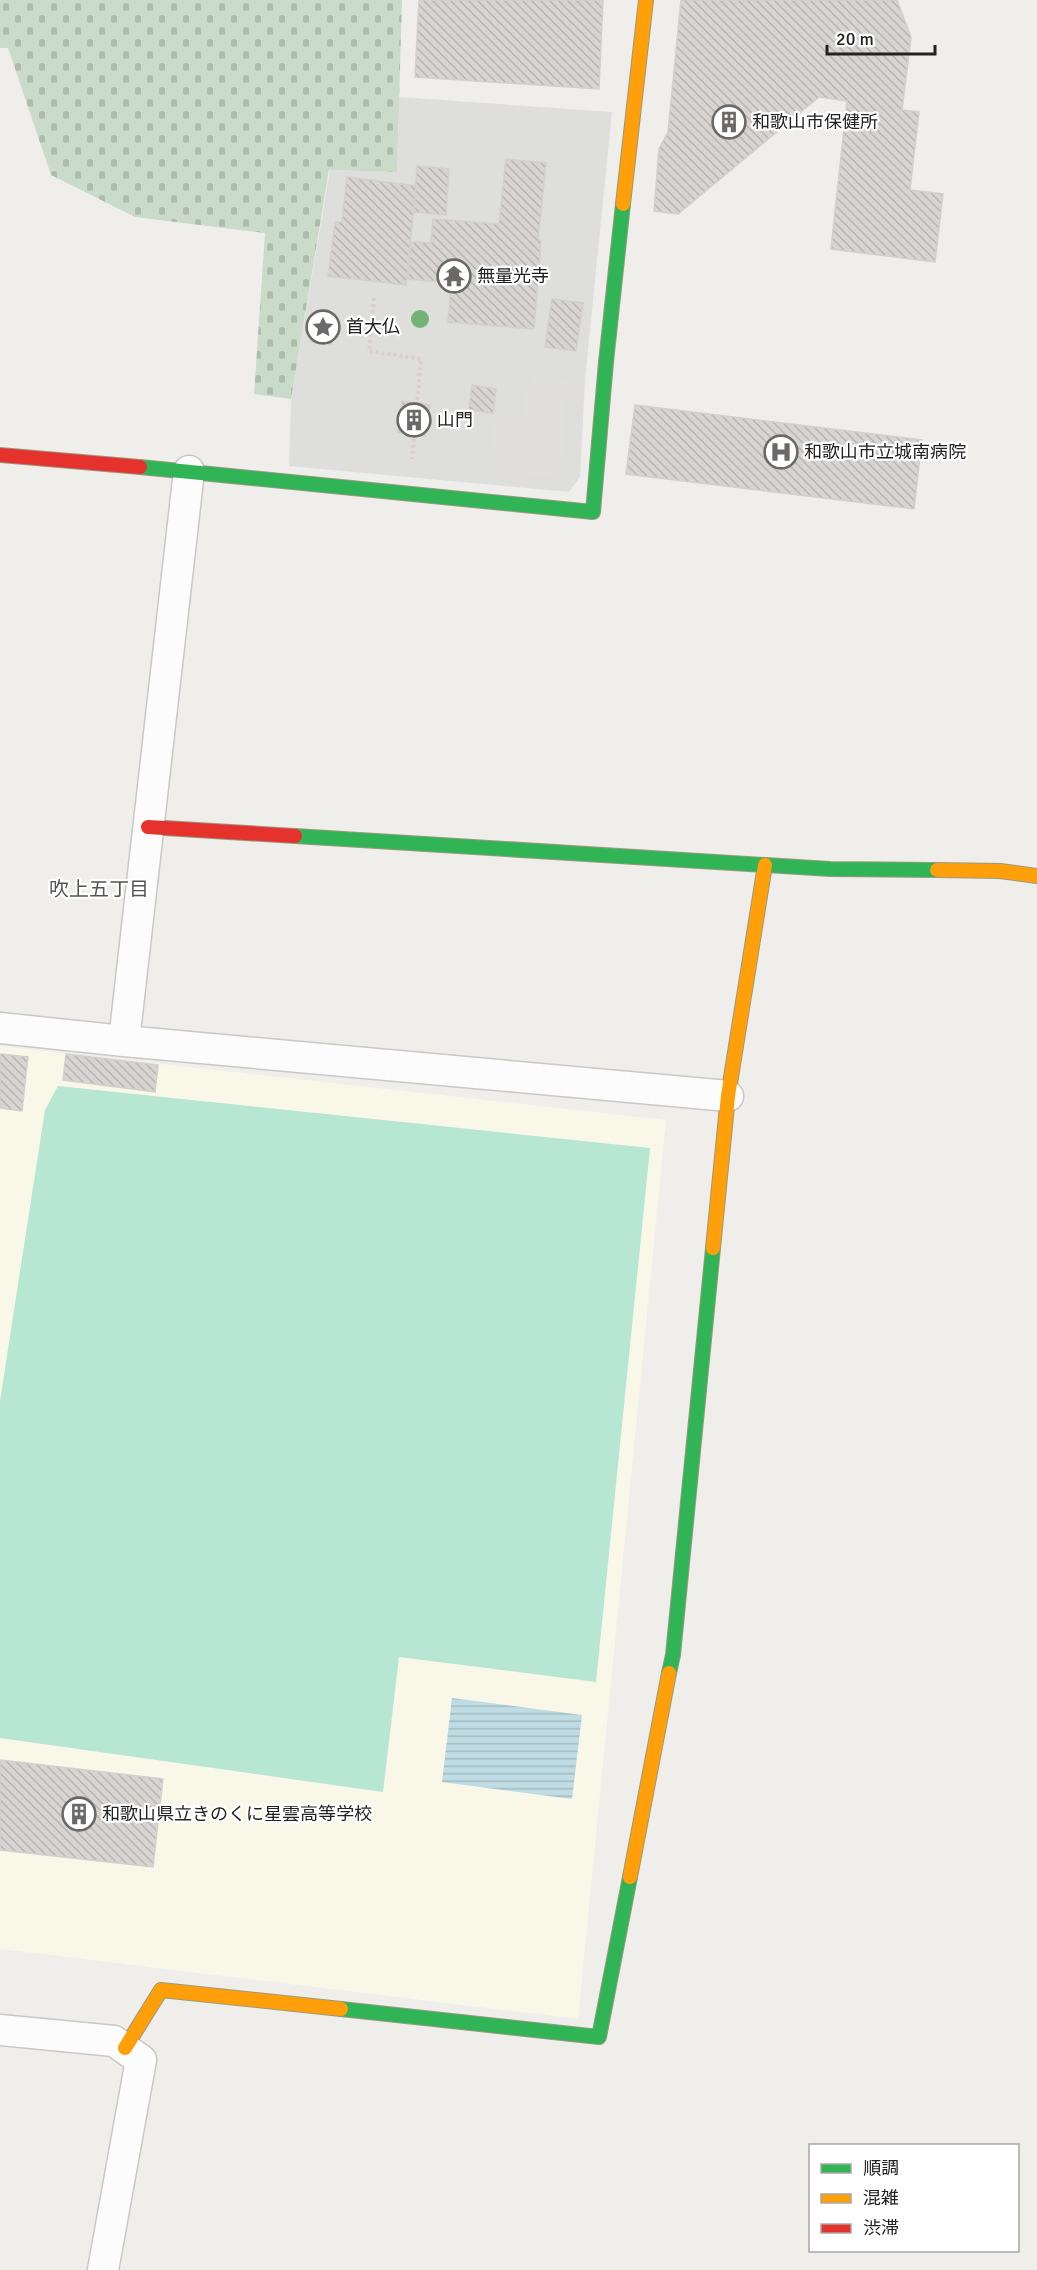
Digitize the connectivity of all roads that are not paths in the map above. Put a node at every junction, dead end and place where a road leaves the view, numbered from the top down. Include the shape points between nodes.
1 (646, 0) edge
2 (0, 455) edge
3 (189, 471) junction
4 (148, 827) junction
5 (765, 865) junction
6 (1037, 876) edge
7 (0, 1028) edge
8 (124, 1041) junction
9 (728, 1096) junction
10 (0, 2030) edge
11 (124, 2048) junction
12 (103, 2270) edge

1 - 3 street via 593,512
2 - 3 street
3 - 4 street
4 - 5 street
4 - 8 street
5 - 6 street via 1000,871
5 - 9 street
7 - 8 street
8 - 9 street
9 - 11 street via 673,1655 599,2037 161,1990
10 - 11 street via 114,2041
11 - 12 street via 141,2060

